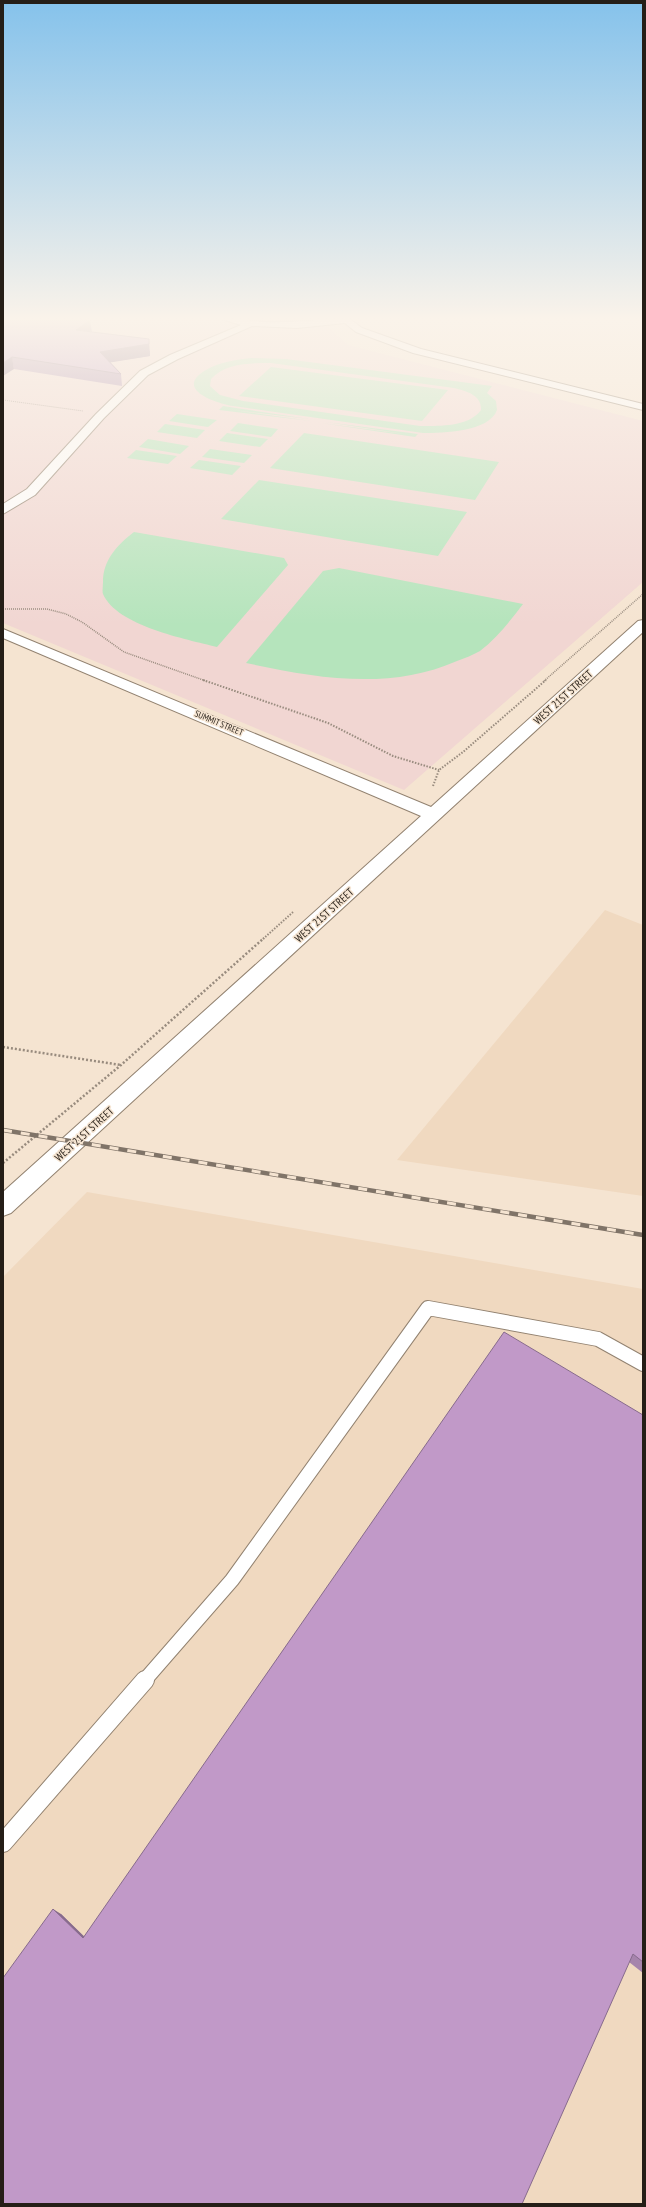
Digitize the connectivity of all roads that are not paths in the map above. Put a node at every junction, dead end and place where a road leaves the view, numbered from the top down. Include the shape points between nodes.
1 (97, 419) edge
2 (3, 510) edge
3 (643, 624) edge
4 (3, 633) edge
5 (434, 815) junction
6 (3, 1206) edge
7 (643, 1364) edge
8 (3, 1843) edge

1 - 2 street via 31,492
3 - 5 street, WEST 21ST STREET
4 - 5 street, SUMMIT STREET
5 - 6 street, WEST 21ST STREET
7 - 8 lane via 598,1338 428,1308 232,1580

